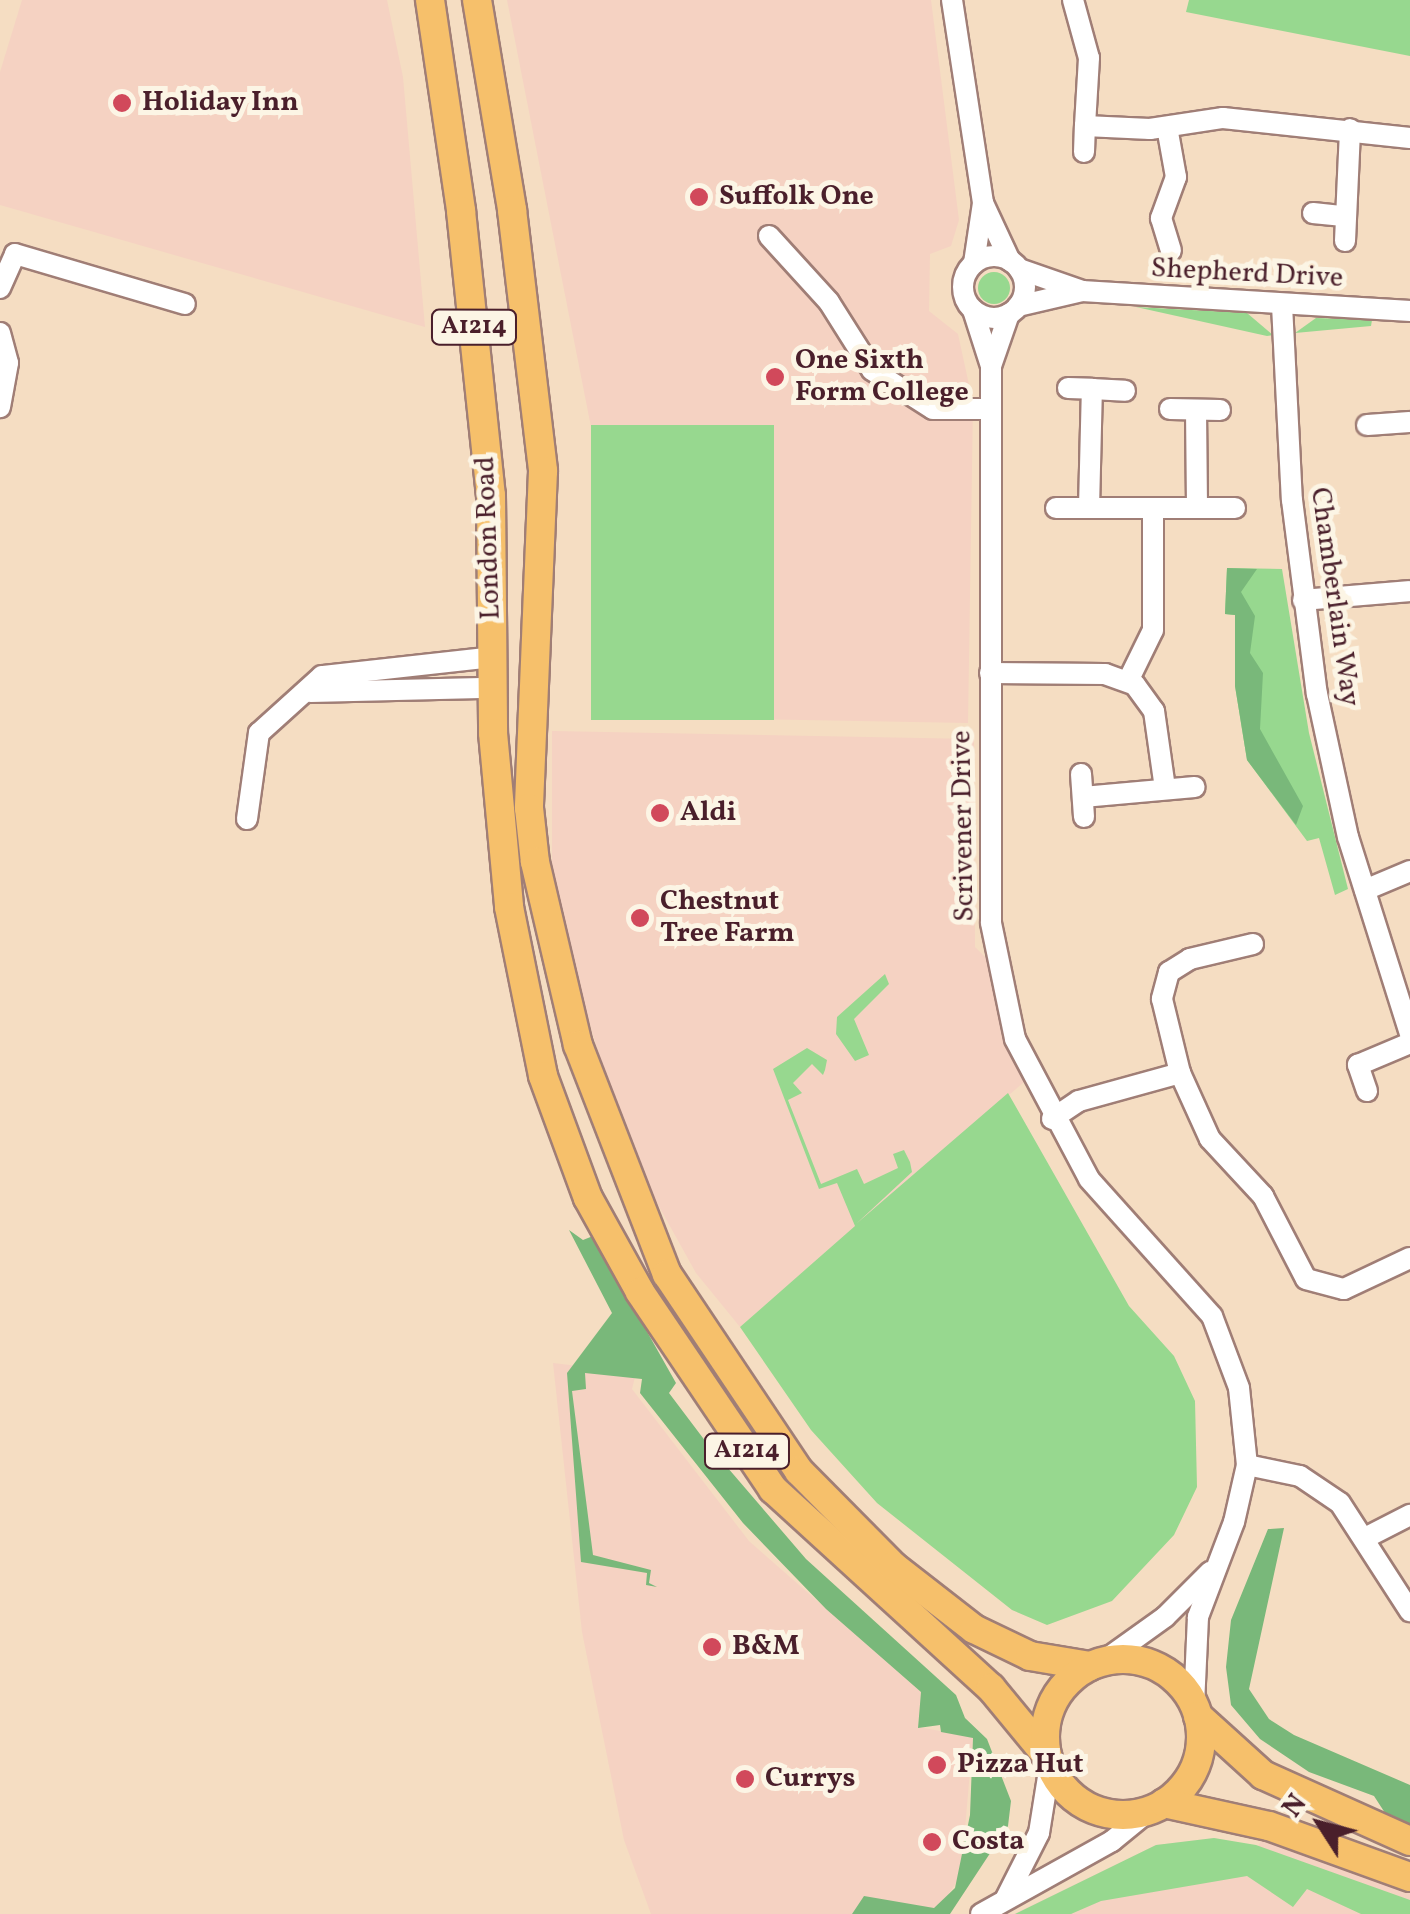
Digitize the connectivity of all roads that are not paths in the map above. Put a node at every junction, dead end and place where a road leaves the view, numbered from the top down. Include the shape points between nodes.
1 (430, 0) edge
2 (477, 0) edge
3 (952, 0) edge
4 (1073, 0) edge
5 (1085, 126) junction
6 (1166, 127) junction
7 (1350, 130) junction
8 (1410, 138) edge
9 (1084, 152) dead end
10 (984, 203) junction
11 (1313, 213) dead end
12 (1341, 216) junction
13 (770, 236) dead end
14 (1344, 241) dead end
15 (1171, 250) dead end
16 (974, 263) junction
17 (1015, 265) junction
18 (0, 288) edge
19 (1082, 291) junction
20 (185, 304) dead end
21 (1282, 305) junction
22 (973, 310) junction
23 (1013, 310) junction
24 (1410, 311) edge
25 (0, 333) edge
26 (991, 366) junction
27 (1068, 388) dead end
28 (1092, 389) junction
29 (1124, 390) dead end
30 (534, 392) junction
31 (0, 406) edge
32 (991, 409) junction
33 (1170, 410) dead end
34 (1196, 410) junction
35 (1220, 410) dead end
36 (1410, 422) edge
37 (1368, 424) dead end
38 (1056, 508) dead end
39 (1089, 508) junction
40 (1153, 508) junction
41 (1197, 508) junction
42 (1235, 508) dead end
43 (1409, 594) edge
44 (1302, 600) junction
45 (990, 672) junction
46 (499, 673) junction
47 (1128, 681) junction
48 (294, 695) junction
49 (533, 730) junction
50 (1081, 774) dead end
51 (1195, 787) dead end
52 (1165, 788) junction
53 (248, 819) dead end
54 (1410, 871) edge
55 (1365, 890) junction
56 (1254, 944) dead end
57 (1410, 1034) edge
58 (1410, 1043) edge
59 (1180, 1073) junction
60 (1366, 1090) dead end
61 (1052, 1119) junction
62 (1410, 1258) edge
63 (1246, 1466) junction
64 (1410, 1515) edge
65 (1366, 1538) junction
66 (1216, 1566) junction
67 (1410, 1610) edge
68 (1098, 1663) junction
69 (1196, 1710) junction
70 (1048, 1760) junction
71 (1157, 1806) junction
72 (1410, 1841) edge
73 (1410, 1878) edge
74 (1004, 1900) junction
75 (982, 1914) edge

1 - 46 main road, London Road / A1214 via 491,494
2 - 30 main road, London Road / A1214
3 - 10 street
4 - 5 street via 1089,58
5 - 6 street
5 - 9 street
6 - 7 street via 1205,117
6 - 15 street via 1176,177 1153,218
7 - 8 street
7 - 12 street
10 - 16 street
10 - 17 street
11 - 12 street
12 - 14 street
13 - 32 street via 829,302 872,370 933,409
16 - 17 street via 992,256
16 - 22 street via 962,289
17 - 19 street, Shepherd Drive
17 - 23 street via 1024,285
18 - 20 street via 15,254
19 - 21 street, Shepherd Drive
19 - 23 street, Shepherd Drive
21 - 24 street, Shepherd Drive
21 - 44 street, Chamberlain Way
22 - 23 street via 986,317
22 - 26 street, Scrivener Drive
23 - 26 street, Scrivener Drive
25 - 31 street via 8,363
26 - 32 street, Scrivener Drive
27 - 28 street
28 - 29 street
28 - 39 street
30 - 46 main road via 526,597
30 - 49 main road, London Road / A1214 via 542,520
32 - 45 street, Scrivener Drive
33 - 34 street
34 - 35 street
34 - 41 street
36 - 37 street
38 - 39 street
39 - 40 street
40 - 41 street
40 - 47 street via 1154,630
41 - 42 street
43 - 44 street
44 - 55 street, Chamberlain Way via 1334,776
45 - 47 street via 1104,674
45 - 61 street, Scrivener Drive via 991,923 1015,1039
46 - 48 street
46 - 48 street via 359,668 322,676
46 - 49 main road via 524,693
46 - 70 main road, London Road / A1214 via 510,907 543,1076 588,1198 640,1292 773,1490 991,1688
47 - 52 street via 1154,710
48 - 53 street via 259,733
49 - 68 main road, London Road / A1214 via 529,808 535,862 578,1045 667,1274 799,1471 892,1566 974,1628 1030,1656
50 - 52 street via 1084,807
51 - 52 street
54 - 55 street
55 - 57 street, Chamberlain Way
56 - 59 street via 1190,959 1169,972 1162,999
58 - 60 street via 1358,1065
59 - 61 street via 1080,1101
59 - 62 street via 1210,1139 1263,1196 1306,1278 1344,1290
61 - 63 street, Scrivener Drive via 1120,1218 1212,1316 1239,1388
63 - 65 street via 1317,1485
63 - 66 street, Scrivener Drive
64 - 65 street
65 - 67 street via 1382,1576
66 - 68 street, Scrivener Drive via 1165,1618
66 - 69 street, Scrivener Drive via 1193,1642
68 - 69 main road via 1151,1664 1176,1679
68 - 70 main road via 1058,1693 1048,1713
69 - 71 main road via 1200,1752 1192,1774
69 - 72 main road via 1263,1774
70 - 71 main road via 1086,1806 1122,1815
70 - 74 street via 1039,1833
71 - 73 main road via 1269,1826
71 - 74 street via 1112,1841
74 - 75 street

